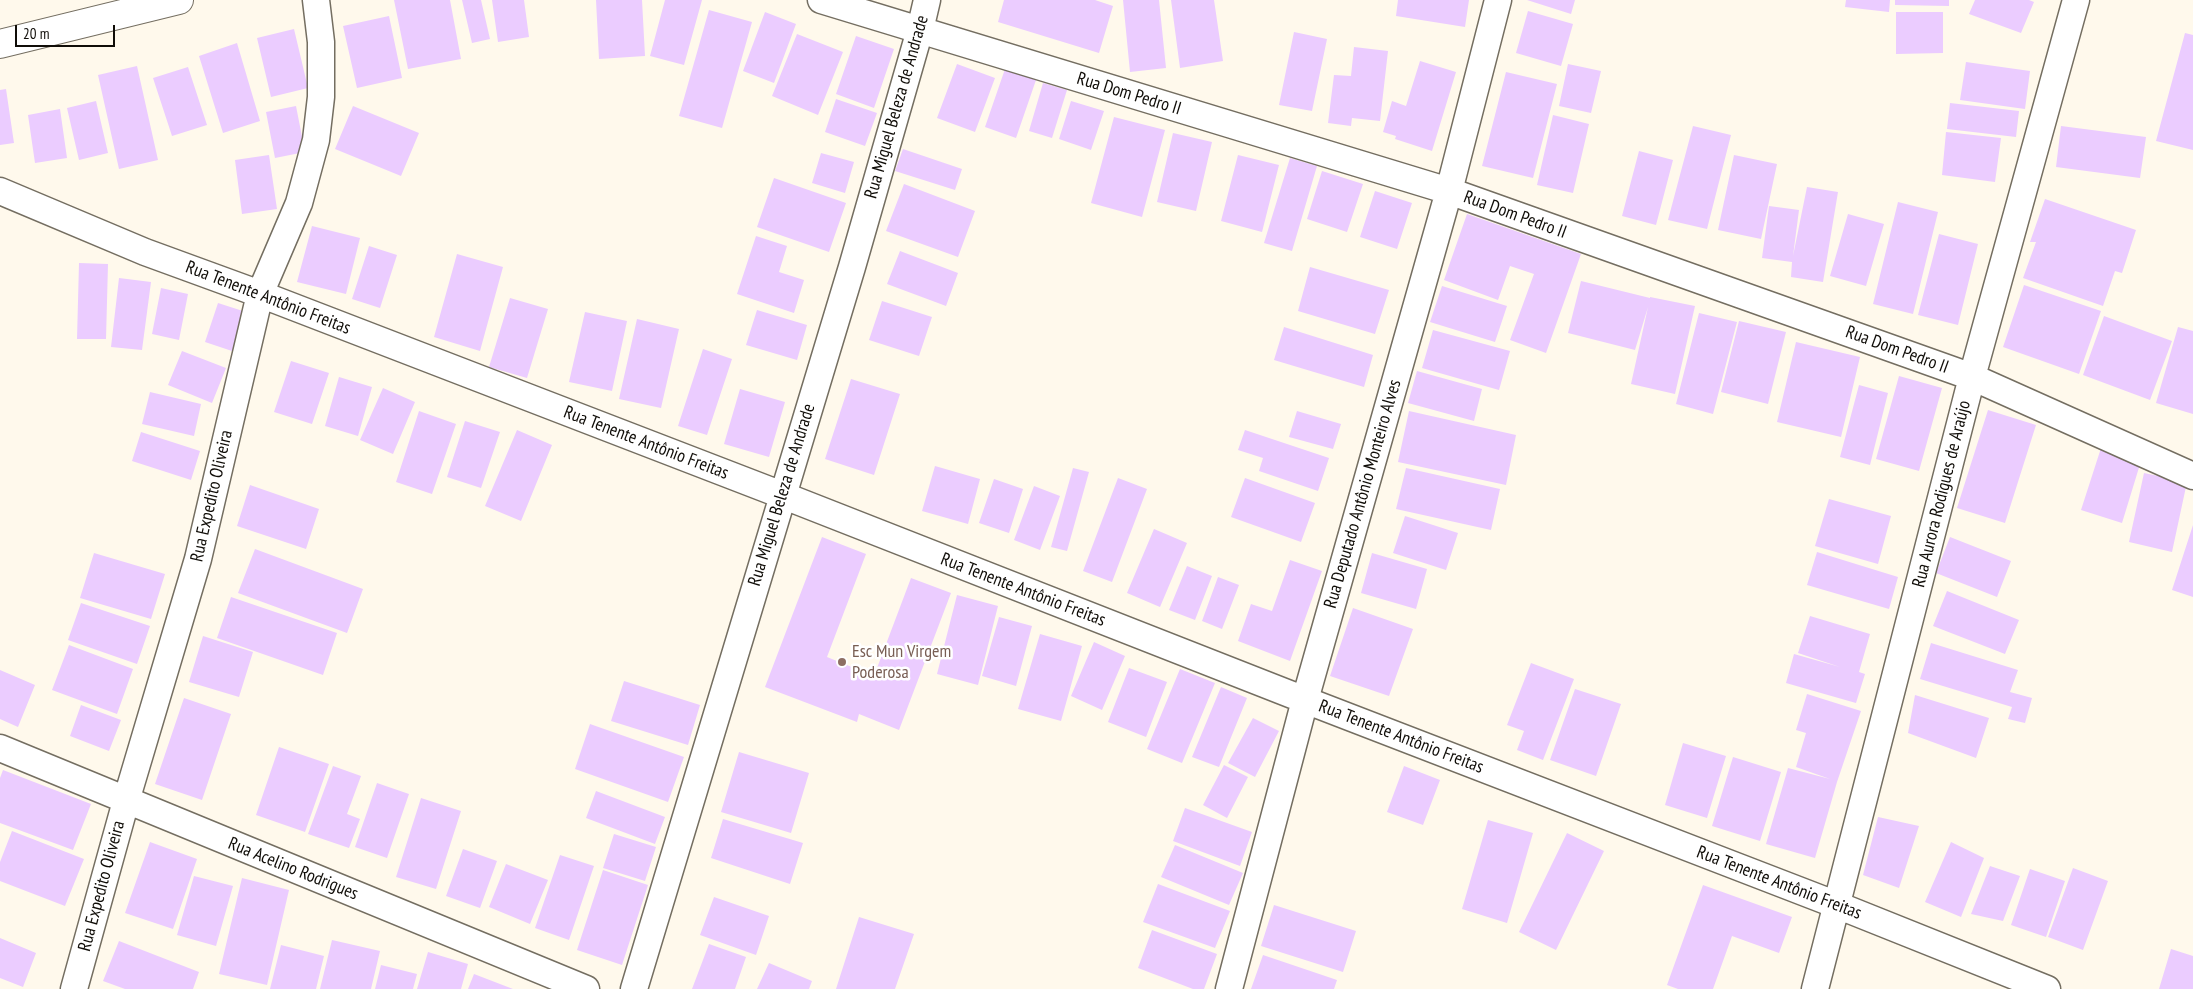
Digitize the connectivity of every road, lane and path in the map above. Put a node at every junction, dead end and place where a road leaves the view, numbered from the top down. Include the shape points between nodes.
1 (179, 0) edge
2 (316, 0) edge
3 (821, 0) edge
4 (927, 0) edge
5 (1498, 0) edge
6 (2076, 0) edge
7 (920, 30) junction
8 (0, 44) edge
9 (0, 192) edge
10 (1448, 192) junction
11 (260, 294) junction
12 (1972, 377) junction
13 (2193, 476) edge
14 (782, 495) junction
15 (1305, 700) junction
16 (0, 748) edge
17 (126, 801) junction
18 (1837, 905) junction
19 (74, 989) edge
20 (586, 989) edge
21 (634, 989) edge
22 (1228, 989) edge
23 (1815, 989) edge
24 (2047, 989) edge

1 - 8 main road
2 - 11 street, Rua Expedito Oliveira via 321,42 321,98 316,140 299,203
3 - 7 street, Rua Dom Pedro II
4 - 7 street, Rua Miguel Beleza de Andrade
5 - 10 street, Rua Deputado Antônio Monteiro Alves
6 - 12 street, Rua Aurora Rodigues de Araújo
7 - 10 street, Rua Dom Pedro II
7 - 14 street, Rua Miguel Beleza de Andrade
9 - 11 street, Rua Tenente Antônio Freitas via 144,252
10 - 12 street, Rua Dom Pedro II
10 - 15 street, Rua Deputado Antônio Monteiro Alves
11 - 14 street, Rua Tenente Antônio Freitas
11 - 17 street, Rua Expedito Oliveira via 198,559
12 - 13 street, Rua Dom Pedro II
12 - 18 street, Rua Aurora Rodigues de Araújo
14 - 15 street, Rua Tenente Antônio Freitas
14 - 21 street, Rua Miguel Beleza de Andrade
15 - 18 street, Rua Tenente Antônio Freitas
15 - 22 street, Rua Deputado Antônio Monteiro Alves
16 - 17 street, Rua Acelino Rodrigues
17 - 19 street, Rua Expedito Oliveira
17 - 20 street, Rua Acelino Rodrigues
18 - 23 street, Rua Aurora Rodigues de Araújo
18 - 24 street, Rua Tenente Antônio Freitas

